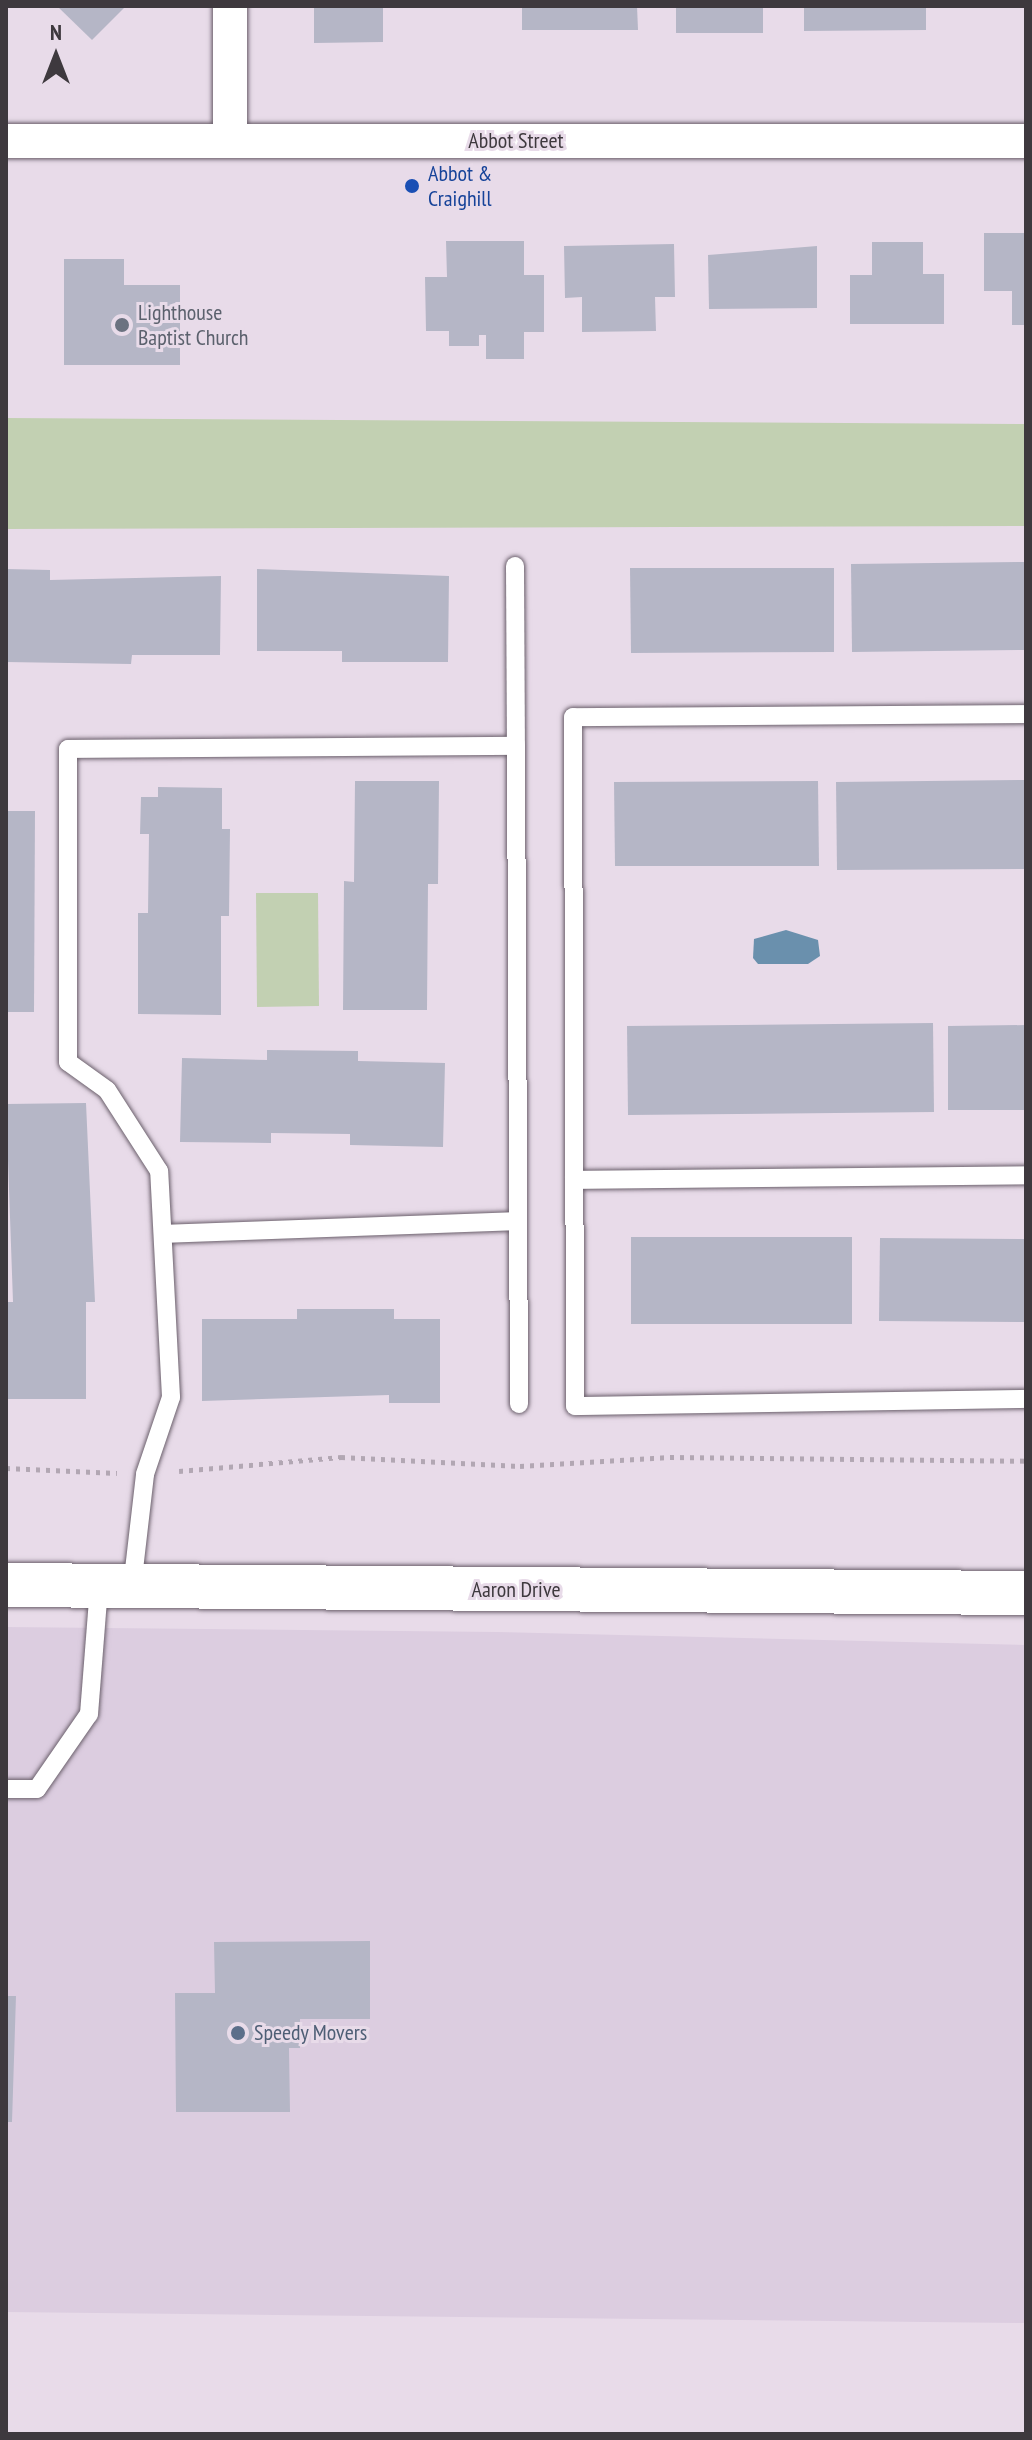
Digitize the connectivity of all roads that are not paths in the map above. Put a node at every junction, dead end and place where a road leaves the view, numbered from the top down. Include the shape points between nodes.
1 (230, 6) edge
2 (6, 141) edge
3 (230, 141) junction
4 (1026, 141) edge
5 (515, 566) dead end
6 (1026, 714) edge
7 (516, 746) junction
8 (1026, 1175) edge
9 (574, 1180) junction
10 (518, 1221) junction
11 (163, 1234) junction
12 (1026, 1399) edge
13 (519, 1404) dead end
14 (6, 1585) edge
15 (115, 1587) junction
16 (1026, 1593) edge
17 (6, 1789) edge

1 - 3 street
2 - 3 street, Abbot Street
3 - 4 street, Abbot Street
5 - 7 lane
6 - 9 lane via 573,717
7 - 10 lane
7 - 11 lane via 68,749 68,1062 107,1090 159,1171
8 - 9 lane
9 - 12 lane via 575,1406
10 - 11 lane
10 - 13 lane
11 - 15 lane via 171,1397
14 - 15 street, Aaron Drive
15 - 16 street, Aaron Drive
15 - 17 lane via 89,1714 37,1789

